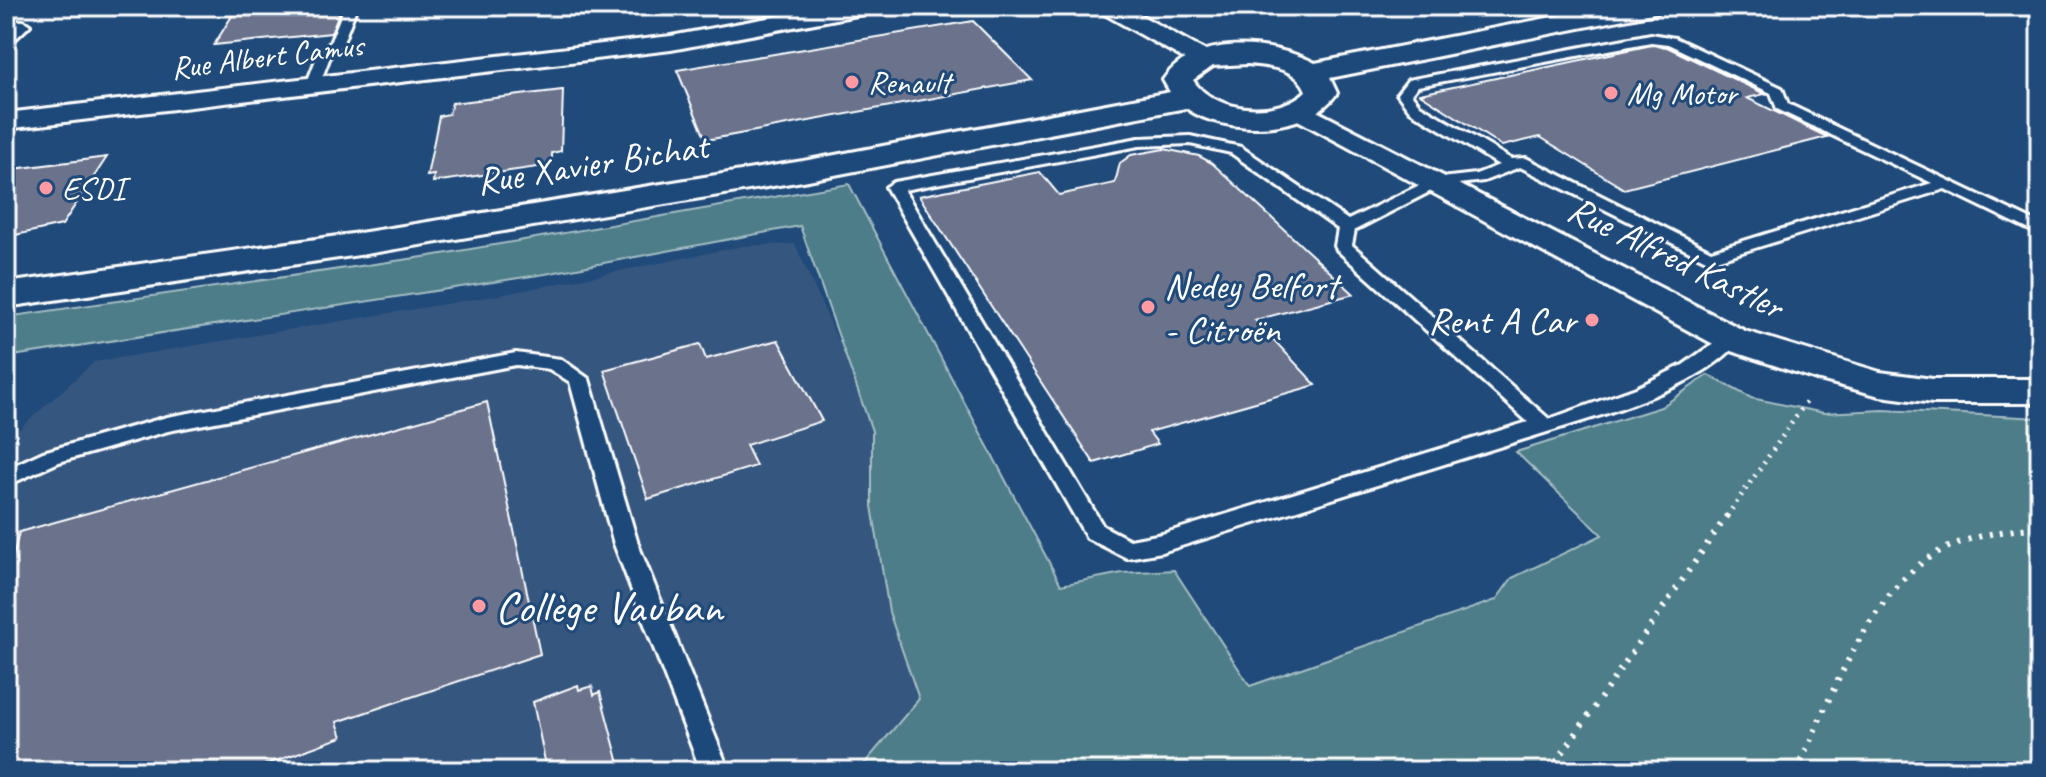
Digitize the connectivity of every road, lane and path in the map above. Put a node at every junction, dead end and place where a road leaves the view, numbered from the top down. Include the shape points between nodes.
1 (351, 6) edge
2 (868, 6) edge
3 (1107, 6) edge
4 (1649, 6) edge
5 (6, 24) edge
6 (6, 44) edge
7 (1204, 60) junction
8 (1309, 73) junction
9 (313, 85) junction
10 (1189, 98) junction
11 (1301, 111) junction
12 (6, 121) edge
13 (1510, 165) junction
14 (1438, 182) junction
15 (1946, 184) junction
16 (1347, 227) junction
17 (2040, 230) edge
18 (6, 295) edge
19 (1732, 339) junction
20 (1829, 371) junction
21 (2040, 391) edge
22 (1543, 425) junction
23 (6, 478) edge
24 (2040, 527) edge
25 (715, 771) edge
26 (1550, 771) edge
27 (1796, 771) edge

1 - 9 lane
2 - 9 street, Rue Albert Camus via 671,43
3 - 7 street
4 - 8 main road
5 - 6 lane via 24,25
7 - 8 main road via 1271,58
7 - 10 main road via 1178,80
8 - 11 main road via 1322,93
9 - 12 street, Rue Albert Camus
10 - 11 main road via 1228,114
10 - 18 main road, Rue Xavier Bichat via 757,179 382,241
11 - 14 street, Rue Alfred Kastler
13 - 14 lane via 1479,178
13 - 15 lane via 1521,161 1710,257
13 - 15 lane via 1415,108 1404,94 1413,83 1651,38 1671,41 1777,91 1782,106
14 - 16 lane
14 - 19 street, Rue Alfred Kastler
15 - 17 lane
16 - 22 lane via 1343,246
16 - 22 lane via 1236,150 1190,140 1139,142 894,187 1095,532 1127,549 1162,543
19 - 20 street, Rue Alfred Kastler
19 - 22 lane via 1654,390
20 - 21 street, Rue Alfred Kastler via 1933,391
20 - 26 path
23 - 25 lane via 51,457 167,424 516,359 554,363 579,379 626,544
24 - 27 path via 1949,547 1897,585 1874,617

